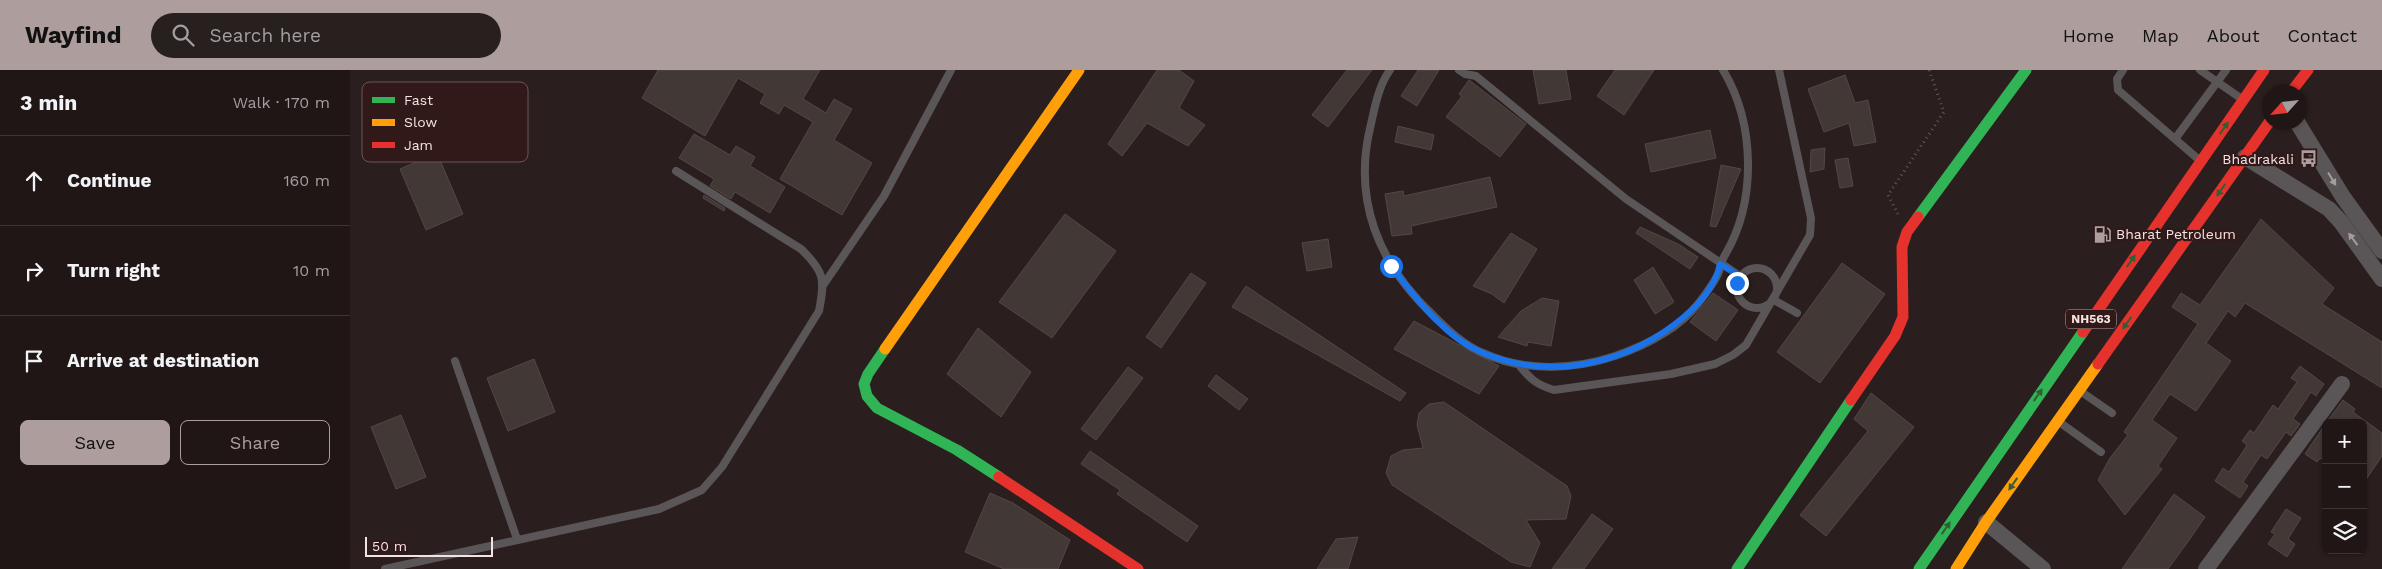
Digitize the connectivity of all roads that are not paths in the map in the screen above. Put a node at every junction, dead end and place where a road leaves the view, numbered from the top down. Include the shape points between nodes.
1 (951, 70) edge
2 (1079, 70) edge
3 (1390, 70) edge
4 (1459, 70) edge
5 (1723, 70) edge
6 (1779, 70) edge
7 (2026, 70) edge
8 (2123, 70) edge
9 (2200, 70) edge
10 (2226, 70) edge
11 (2308, 70) edge
12 (2260, 71) edge
13 (2217, 81) junction
14 (2296, 85) edge
15 (2243, 100) junction
16 (2264, 130) edge
17 (2302, 130) edge
18 (2175, 139) junction
19 (2245, 157) junction
20 (2201, 161) junction
21 (676, 171) dead end
22 (2382, 251) edge
23 (1720, 264) junction
24 (1740, 276) junction
25 (2382, 279) edge
26 (824, 284) junction
27 (1774, 300) junction
28 (1797, 313) dead end
29 (455, 361) dead end
30 (1519, 365) junction
31 (2342, 384) dead end
32 (2079, 391) junction
33 (2112, 413) dead end
34 (2058, 421) junction
35 (2004, 444) junction
36 (2101, 452) dead end
37 (2027, 464) junction
38 (1986, 522) junction
39 (517, 539) junction
40 (384, 569) edge
41 (1138, 569) edge
42 (1737, 569) edge
43 (1919, 569) edge
44 (1956, 569) edge
45 (2043, 569) edge
46 (2206, 569) edge

1 - 26 lane via 884,196
2 - 41 main road via 882,353 864,384 867,396 877,408 956,450
3 - 30 lane via 1375,105 1365,149 1364,187 1374,229 1391,266 1418,301 1451,332 1482,353
4 - 23 lane via 1476,76 1626,199
5 - 23 lane via 1742,114 1747,150 1745,198 1735,238
6 - 27 lane via 1811,218 1810,235
7 - 42 main road via 1907,232 1902,248 1903,316 1895,336
8 - 18 lane via 2117,79 2118,90
9 - 13 lane
10 - 13 lane
11 - 14 main road
12 - 15 main road, NH563
13 - 15 lane
13 - 18 lane
20 -> 15 main road, NH563
16 - 19 main road, NH563
17 -> 22 street via 2343,197
18 - 20 lane
25 -> 19 street via 2328,209
19 -> 32 main road, NH563
35 -> 20 main road, NH563
21 - 26 lane via 801,249 816,262
23 - 24 lane
23 - 30 lane via 1718,274 1697,305 1669,329 1636,349 1600,361 1559,368
24 - 27 lane via 1737,290 1743,303 1756,309
24 - 27 lane via 1745,271 1759,268 1772,273 1778,286
26 - 39 lane via 819,311 722,467 702,490 659,509
27 - 28 lane
27 - 30 lane via 1746,344 1715,364 1671,374 1554,390 1530,379
29 - 39 lane
31 - 46 street
32 - 33 lane
32 - 34 main road, NH563
34 - 36 lane
34 - 37 main road, NH563
35 - 37 main road
43 -> 35 main road, NH563
37 -> 38 main road, NH563
38 - 44 main road, NH563
38 - 45 street
39 - 40 lane

